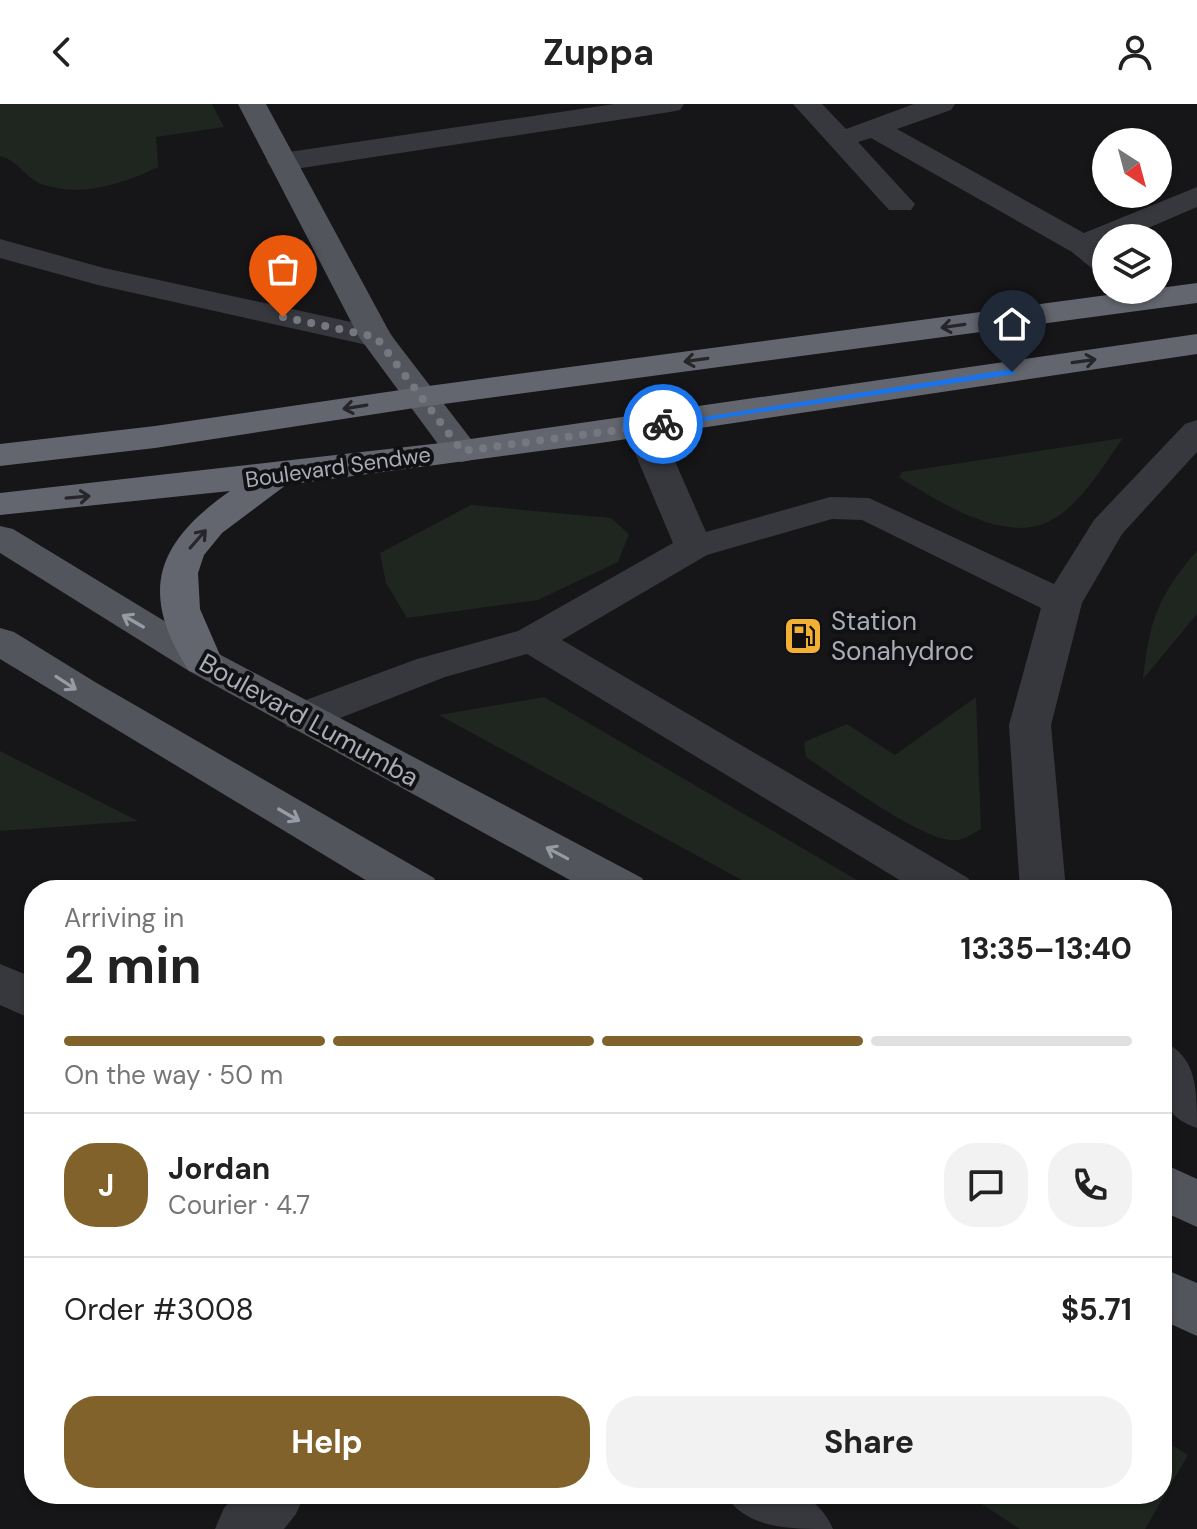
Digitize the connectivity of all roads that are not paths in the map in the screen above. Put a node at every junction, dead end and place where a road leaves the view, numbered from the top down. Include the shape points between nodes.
1 (252, 104) edge
2 (670, 104) edge
3 (807, 104) edge
4 (941, 104) edge
5 (872, 127) junction
6 (843, 139) junction
7 (282, 162) junction
8 (1197, 196) edge
9 (900, 204) dead end
10 (1149, 224) edge
11 (0, 248) edge
12 (1092, 253) edge
13 (1197, 293) edge
14 (1172, 294) edge
15 (1092, 302) edge
16 (376, 337) junction
17 (1197, 344) edge
18 (421, 397) junction
19 (642, 427) junction
20 (1197, 431) edge
21 (462, 451) junction
22 (0, 455) edge
23 (276, 476) junction
24 (0, 504) edge
25 (0, 537) edge
26 (694, 547) junction
27 (1062, 603) junction
28 (532, 640) junction
29 (0, 641) edge
30 (203, 662) junction
31 (302, 717) junction
32 (401, 880) edge
33 (607, 880) edge
34 (935, 880) edge
35 (1042, 880) edge
36 (0, 982) edge
37 (24, 995) edge
38 (1172, 1074) edge
39 (1197, 1107) edge
40 (1172, 1191) edge
41 (1197, 1205) edge
42 (1172, 1297) edge
43 (1197, 1311) edge
44 (266, 1504) edge
45 (769, 1504) edge
46 (245, 1529) edge
47 (803, 1529) edge

1 - 7 main road
2 - 7 street
3 - 6 street
4 - 5 street
5 - 6 street
5 - 12 street
6 - 9 street via 846,149
7 - 16 main road
8 - 10 street
11 - 16 street via 98,276
13 - 14 highway
15 -> 18 highway
16 - 18 main road
19 -> 17 highway, Boulevard Sendwe
18 - 21 main road
18 -> 22 highway
19 - 21 highway, Boulevard Sendwe
19 - 26 street
20 - 27 street via 1107,528
21 - 23 highway, Boulevard Sendwe
24 -> 23 highway, Boulevard Sendwe
30 -> 23 highway via 177,594 182,558 217,517
30 -> 25 main road, Boulevard Lumumba
26 - 27 street via 830,508 869,509
26 - 28 street
27 - 35 street via 1030,725
28 - 31 street via 431,668
28 - 34 street
29 -> 32 main road
30 - 31 main road, Boulevard Lumumba
33 -> 31 main road, Boulevard Lumumba
36 - 37 street
38 - 39 street
40 - 41 main road
42 - 43 main road
44 - 46 street
45 - 47 street

